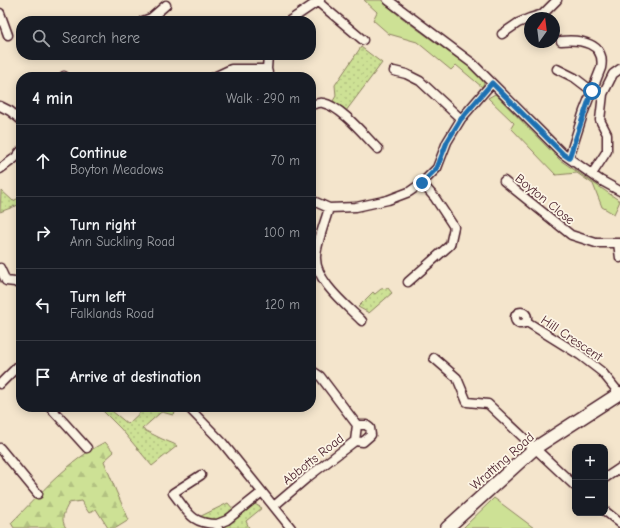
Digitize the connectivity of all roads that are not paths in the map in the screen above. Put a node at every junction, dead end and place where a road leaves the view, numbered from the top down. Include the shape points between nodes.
1 (388, 0) edge
2 (557, 0) edge
3 (319, 1) edge
4 (166, 5) edge
5 (545, 12) edge
6 (0, 13) edge
7 (153, 16) edge
8 (296, 16) edge
9 (524, 20) edge
10 (9, 30) dead end
11 (502, 34) dead end
12 (363, 40) dead end
13 (562, 41) dead end
14 (268, 60) edge
15 (557, 69) dead end
16 (620, 69) edge
17 (394, 71) dead end
18 (225, 72) edge
19 (259, 72) edge
20 (268, 72) edge
21 (492, 83) junction
22 (592, 91) junction
23 (316, 104) edge
24 (0, 106) edge
25 (16, 116) edge
26 (461, 119) junction
27 (378, 149) dead end
28 (16, 157) edge
29 (569, 158) junction
30 (0, 169) edge
31 (592, 174) junction
32 (504, 181) dead end
33 (422, 183) junction
34 (620, 190) edge
35 (316, 202) edge
36 (329, 208) junction
37 (619, 243) edge
38 (620, 258) edge
39 (0, 268) edge
40 (3, 282) edge
41 (408, 282) dead end
42 (16, 283) edge
43 (362, 321) dead end
44 (526, 322) dead end
45 (434, 358) dead end
46 (16, 371) edge
47 (316, 373) edge
48 (0, 384) edge
49 (620, 394) edge
50 (55, 412) edge
51 (193, 412) edge
52 (357, 425) junction
53 (355, 441) junction
54 (0, 448) edge
55 (87, 448) dead end
56 (535, 448) junction
57 (620, 468) edge
58 (201, 475) dead end
59 (608, 476) edge
60 (572, 483) edge
61 (262, 492) junction
62 (38, 494) dead end
63 (274, 506) junction
64 (608, 513) edge
65 (620, 523) edge
66 (218, 526) edge
67 (291, 528) edge
68 (447, 528) edge

1 - 21 street via 472,63
2 - 5 street
3 - 8 street
3 - 12 street
4 - 7 street
6 - 10 street
9 - 11 street
13 - 22 street via 582,41 600,52 601,68
14 - 20 street
15 - 22 street
16 - 31 street via 613,74 603,94 600,120 607,134 607,150
17 - 26 street via 420,81
18 - 19 street via 231,69
21 - 26 street
21 - 29 street
22 - 29 street
23 - 27 street via 322,102 345,116
24 - 25 street
26 - 33 street via 447,142 437,168
28 - 30 street
29 - 31 street
31 - 34 street
32 - 37 street, Boyton Close via 571,236 596,243
33 - 36 street via 409,192 388,200 356,207
33 - 41 street via 454,227 450,245
35 - 36 street
36 - 43 street via 316,257 317,270 326,284
37 - 38 street, Boyton Close
39 - 40 street
40 - 42 street
44 - 49 street, Hill Crescent via 580,355 602,372
45 - 56 street via 457,378 467,402 488,404
46 - 48 street
47 - 52 street, Abbotts Road
49 - 56 main road, Wratting Road
50 - 55 street
51 - 61 street via 222,442
52 - 53 street, Abbotts Road
52 - 53 street via 366,425 370,428 371,435 363,442
53 - 63 street, Abbotts Road
54 - 62 street
56 - 60 street
56 - 68 main road, Wratting Road
57 - 59 street
58 - 66 street via 173,493 193,518
61 - 63 street
61 - 66 street
63 - 67 street
64 - 65 street

